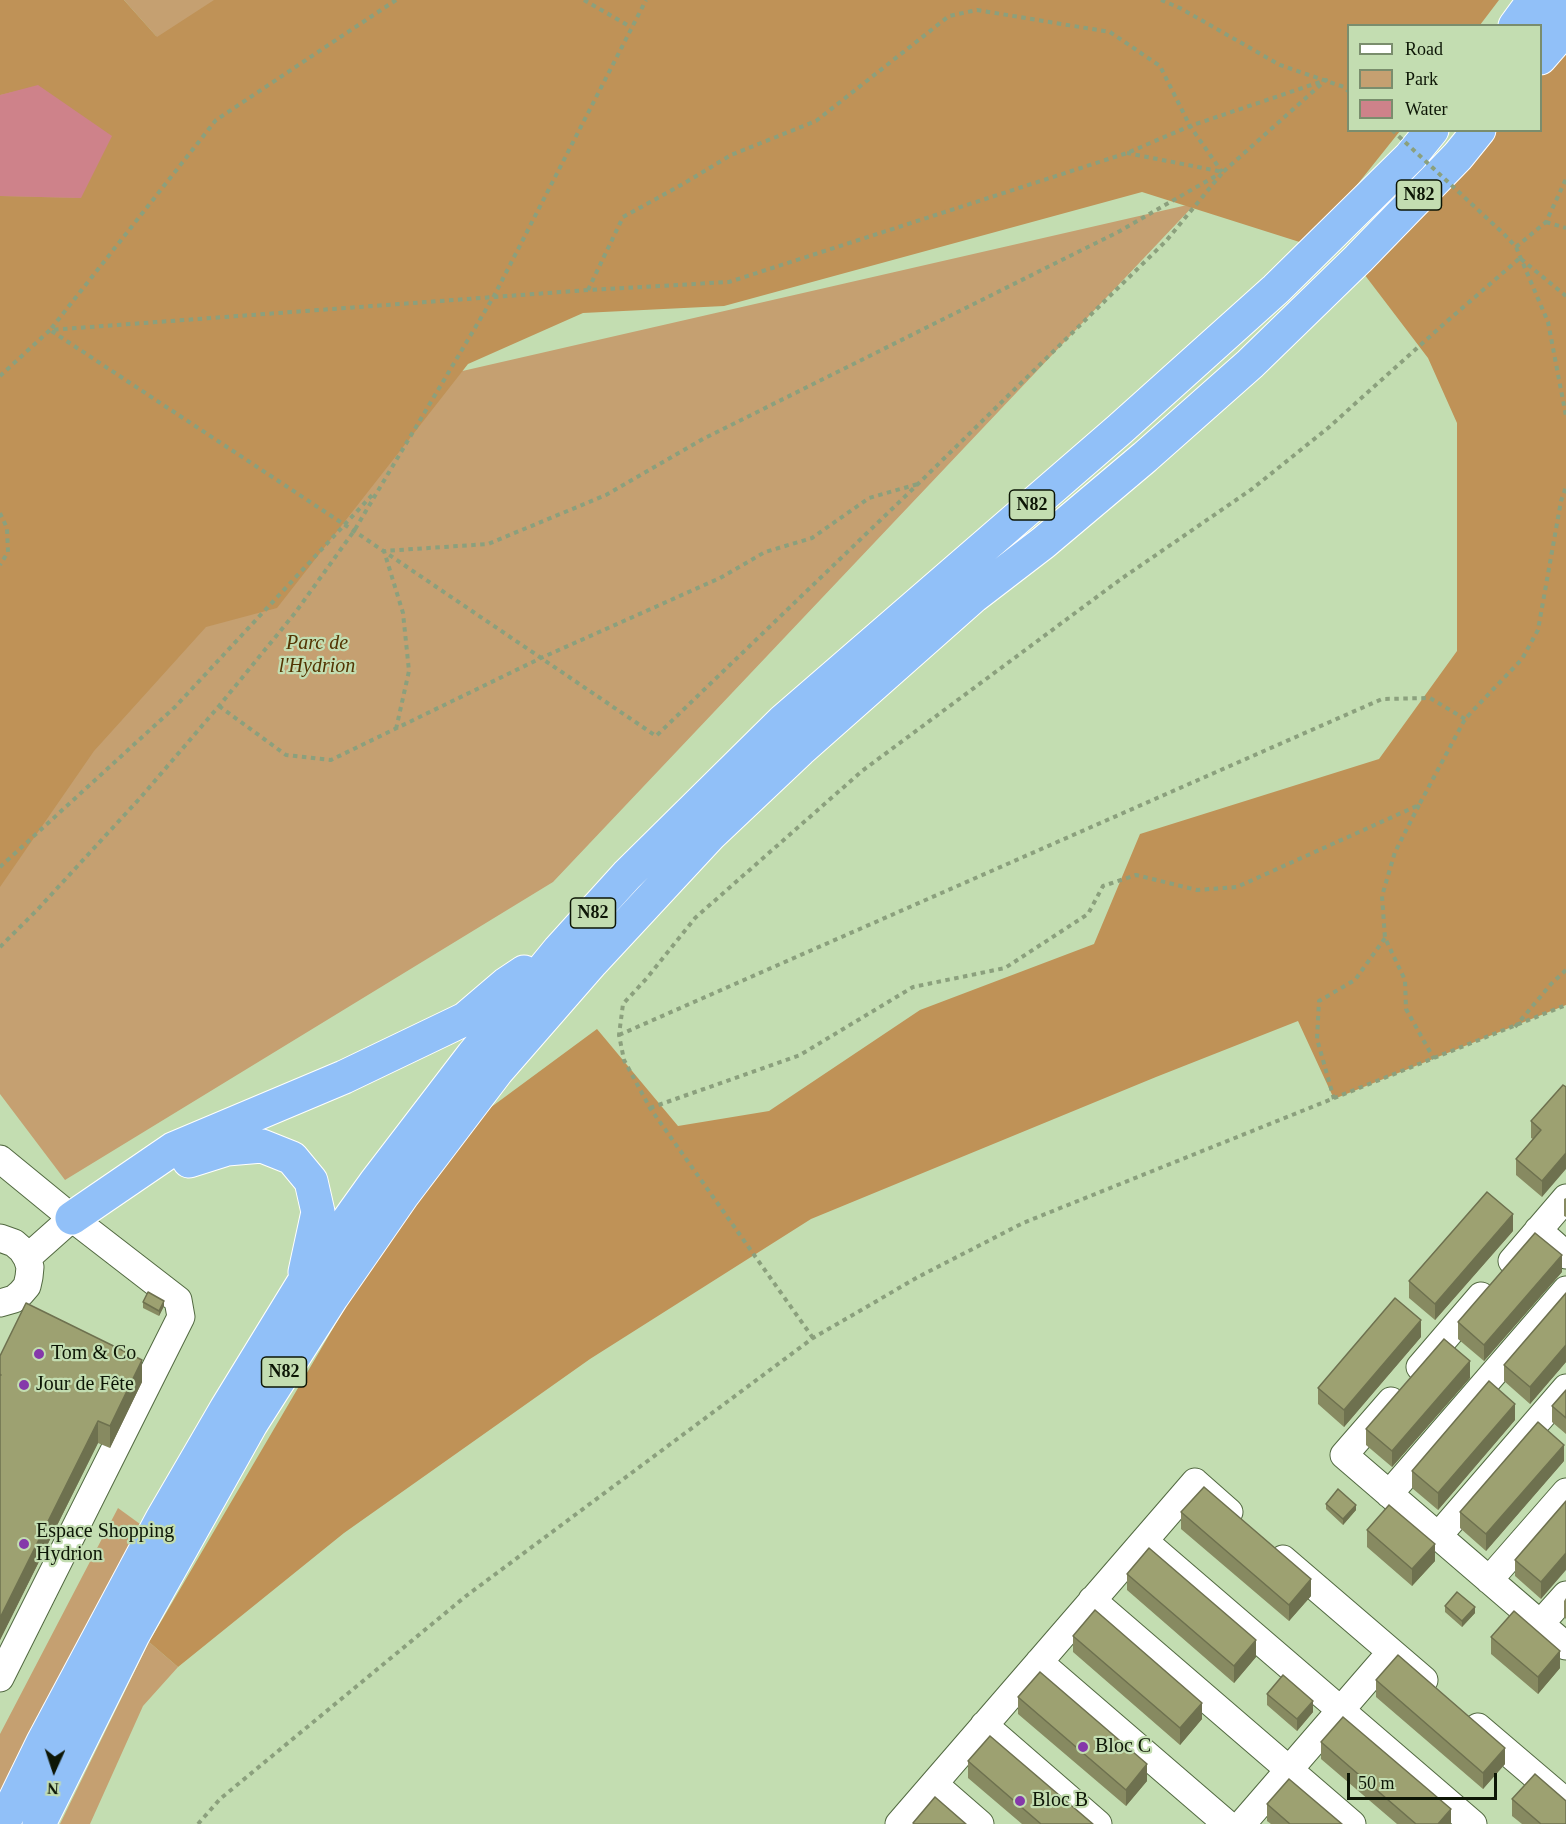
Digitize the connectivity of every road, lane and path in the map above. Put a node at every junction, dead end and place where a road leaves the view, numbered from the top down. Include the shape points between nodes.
1 (396, 0) edge
2 (584, 0) edge
3 (646, 0) edge
4 (1161, 0) edge
5 (1534, 0) edge
6 (1562, 0) edge
7 (1516, 24) edge
8 (1542, 25) edge
9 (631, 27) junction
10 (1566, 28) edge
11 (1542, 56) edge
12 (1326, 80) junction
13 (1347, 90) edge
14 (1191, 126) junction
15 (1394, 132) edge
16 (1430, 132) edge
17 (1461, 132) edge
18 (1477, 132) edge
19 (1126, 153) junction
20 (1223, 172) junction
21 (1566, 179) edge
22 (1546, 222) junction
23 (1566, 228) edge
24 (1516, 247) junction
25 (1520, 258) junction
26 (1358, 259) junction
27 (588, 290) junction
28 (494, 296) junction
29 (1566, 296) edge
30 (50, 330) junction
31 (0, 376) edge
32 (1566, 416) edge
33 (919, 483) junction
34 (381, 486) junction
35 (1566, 487) edge
36 (0, 513) edge
37 (345, 525) junction
38 (354, 531) junction
39 (384, 551) junction
40 (0, 565) edge
41 (541, 658) junction
42 (219, 706) junction
43 (1465, 719) junction
44 (396, 729) junction
45 (1419, 805) junction
46 (0, 867) edge
47 (1385, 938) junction
48 (0, 947) edge
49 (558, 950) junction
50 (1566, 970) edge
51 (1566, 1005) edge
52 (1514, 1027) junction
53 (619, 1035) junction
54 (1434, 1059) junction
55 (1334, 1099) junction
56 (650, 1108) junction
57 (0, 1159) edge
58 (1566, 1198) edge
59 (72, 1218) junction
60 (1538, 1230) junction
61 (0, 1238) edge
62 (1566, 1255) edge
63 (27, 1258) junction
64 (302, 1285) junction
65 (1566, 1290) edge
66 (0, 1304) edge
67 (813, 1338) junction
68 (1566, 1388) edge
69 (1566, 1492) edge
70 (1389, 1494) junction
71 (1438, 1536) junction
72 (1144, 1540) junction
73 (1489, 1580) junction
74 (1566, 1595) edge
75 (1092, 1600) junction
76 (1540, 1624) junction
77 (1566, 1646) edge
78 (1391, 1652) junction
79 (1039, 1662) junction
80 (0, 1678) edge
81 (1341, 1710) junction
82 (984, 1725) junction
83 (1289, 1770) junction
84 (934, 1784) junction
85 (1566, 1802) edge
86 (3, 1824) edge
87 (39, 1824) edge
88 (198, 1824) edge
89 (899, 1824) edge
90 (980, 1824) edge
91 (1098, 1824) edge
92 (1227, 1824) edge
93 (1242, 1824) edge
94 (1352, 1824) edge
95 (1473, 1824) edge

1 - 30 path via 216,120
2 - 9 path
3 - 9 path
4 - 12 path via 1280,65
5 - 7 highway
6 - 8 highway
9 - 28 path
10 - 11 highway
12 - 13 path
12 - 14 path
12 - 20 path
14 - 19 path
14 - 20 path
14 - 27 path via 1160,66 1110,32 977,10 949,16 816,121 732,155 623,217
15 - 24 path, bridge
16 - 49 highway, N82 via 1410,157 1276,289 783,721 627,875
17 - 26 highway via 1415,184
18 - 26 highway, N82
19 - 20 path
19 - 27 path via 729,282
20 - 33 path via 1166,241
20 - 39 path via 1120,231 703,439 606,495 488,544
21 - 22 path
22 - 23 path
22 - 24 path
24 - 25 path
25 - 29 path
25 - 32 path via 1548,322
25 - 53 path via 1328,428 1252,489 1121,579 862,771 695,918 623,1004
26 - 87 highway, N82 via 1250,364 1144,458 974,596 800,750 694,852 496,1071 402,1196 250,1424 133,1635
27 - 28 path
28 - 30 path
28 - 34 path
30 - 31 path
30 - 37 path
33 - 41 path via 870,498 812,538 765,552 720,578
33 - 41 path via 656,736
34 - 37 path
34 - 38 path
35 - 43 path via 1538,630 1522,659
36 - 40 path via 7,528 8,552
37 - 38 path
37 - 46 path via 175,707
38 - 39 path
38 - 42 path via 295,613
39 - 41 path
39 - 44 path via 403,613 409,671
41 - 44 path
42 - 44 path via 286,755 331,760
42 - 48 path via 141,797
43 - 45 path
43 - 53 path via 1430,698 1382,699
45 - 47 path via 1395,852 1382,896
45 - 56 path via 1237,887 1197,890 1136,875 1104,886 1088,914 1005,968 913,987 800,1055
47 - 54 path via 1405,980 1406,1009
47 - 55 path via 1355,980 1319,1001 1317,1039
49 - 59 highway via 506,984 465,1019 344,1077 173,1149
49 - 64 highway, N82 via 375,1182
50 - 52 path
51 - 52 path
52 - 54 path
53 - 56 path via 624,1060
54 - 55 path
55 - 67 path via 1023,1223 918,1277
56 - 67 path
57 - 59 lane
58 - 60 lane
59 - 63 lane
59 - 64 highway via 119,1203 191,1160 227,1149 262,1146 292,1158 311,1181 318,1212
59 - 80 lane via 178,1300 181,1317
60 - 62 lane
60 - 70 lane via 1344,1455
61 - 63 lane via 14,1243
63 - 66 lane via 27,1286 14,1299
64 - 86 highway, N82 via 162,1519
65 - 70 lane
67 - 88 path via 466,1596 220,1799
68 - 71 lane
69 - 73 lane
70 - 71 lane
71 - 73 lane
72 - 75 lane
72 - 78 lane via 1195,1482
72 - 81 lane
73 - 76 lane
74 - 76 lane
75 - 79 lane
75 - 83 lane
76 - 77 lane
78 - 81 lane
78 - 85 lane
79 - 82 lane
79 - 92 lane
81 - 83 lane
81 - 95 lane
82 - 84 lane
82 - 91 lane
83 - 93 lane
83 - 94 lane
84 - 89 lane
84 - 90 lane

